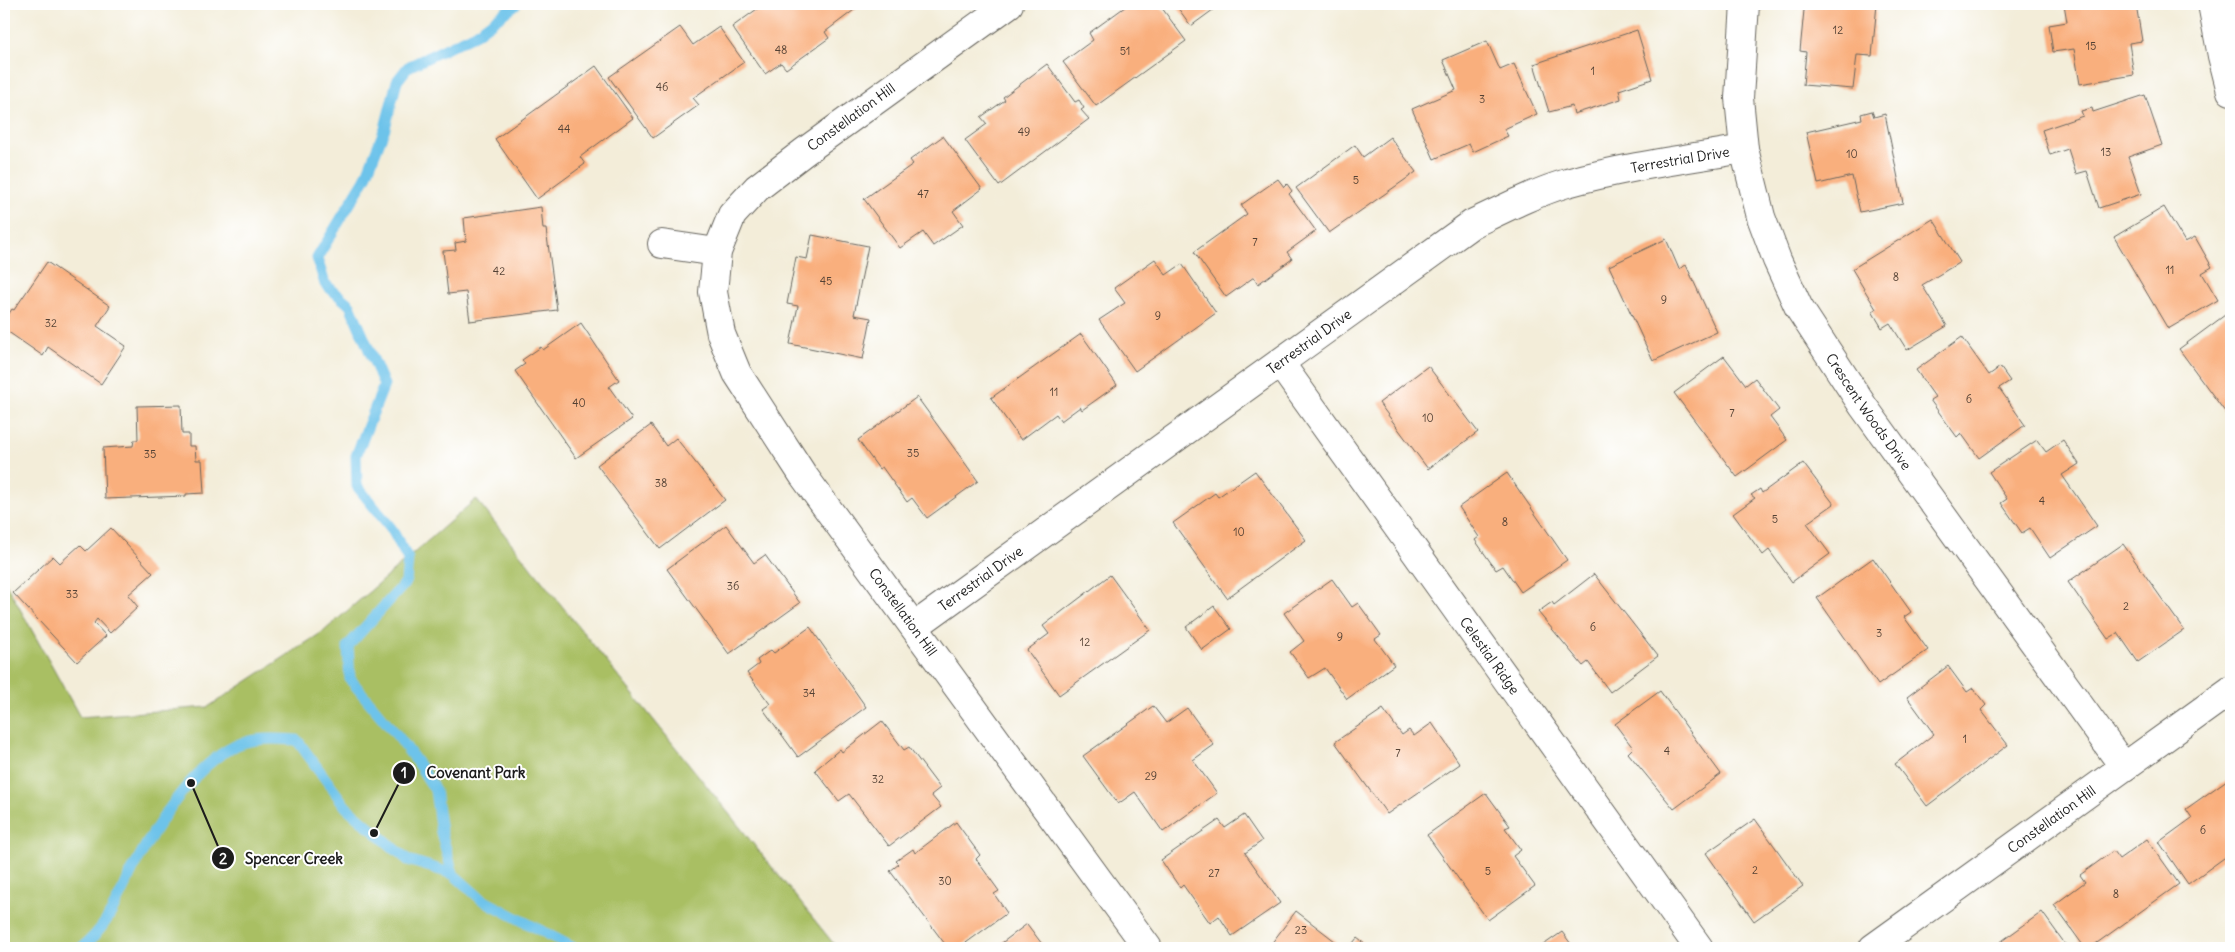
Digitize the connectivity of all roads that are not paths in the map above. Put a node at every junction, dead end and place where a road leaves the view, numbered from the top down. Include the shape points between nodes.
1 (1009, 4) edge
2 (1745, 4) edge
3 (2212, 4) edge
4 (2231, 91) edge
5 (1744, 149) junction
6 (662, 244) dead end
7 (717, 252) junction
8 (1280, 363) junction
9 (915, 626) junction
10 (2231, 690) edge
11 (2124, 767) junction
12 (1148, 948) edge
13 (1699, 948) edge
14 (1872, 948) edge

1 - 7 street, Constellation Hill via 758,188 732,215
2 - 5 street, Crescent Woods Drive via 1739,98
3 - 4 street
5 - 8 street, Terrestrial Drive via 1619,170 1520,200 1472,224
5 - 11 street, Crescent Woods Drive via 1761,217 1804,316 1863,406
6 - 7 street
7 - 9 street, Constellation Hill via 713,292 721,334 737,373 803,475
8 - 9 street, Terrestrial Drive
8 - 13 street, Celestial Ridge
9 - 12 street, Constellation Hill
10 - 11 street, Constellation Hill
11 - 14 street, Constellation Hill

